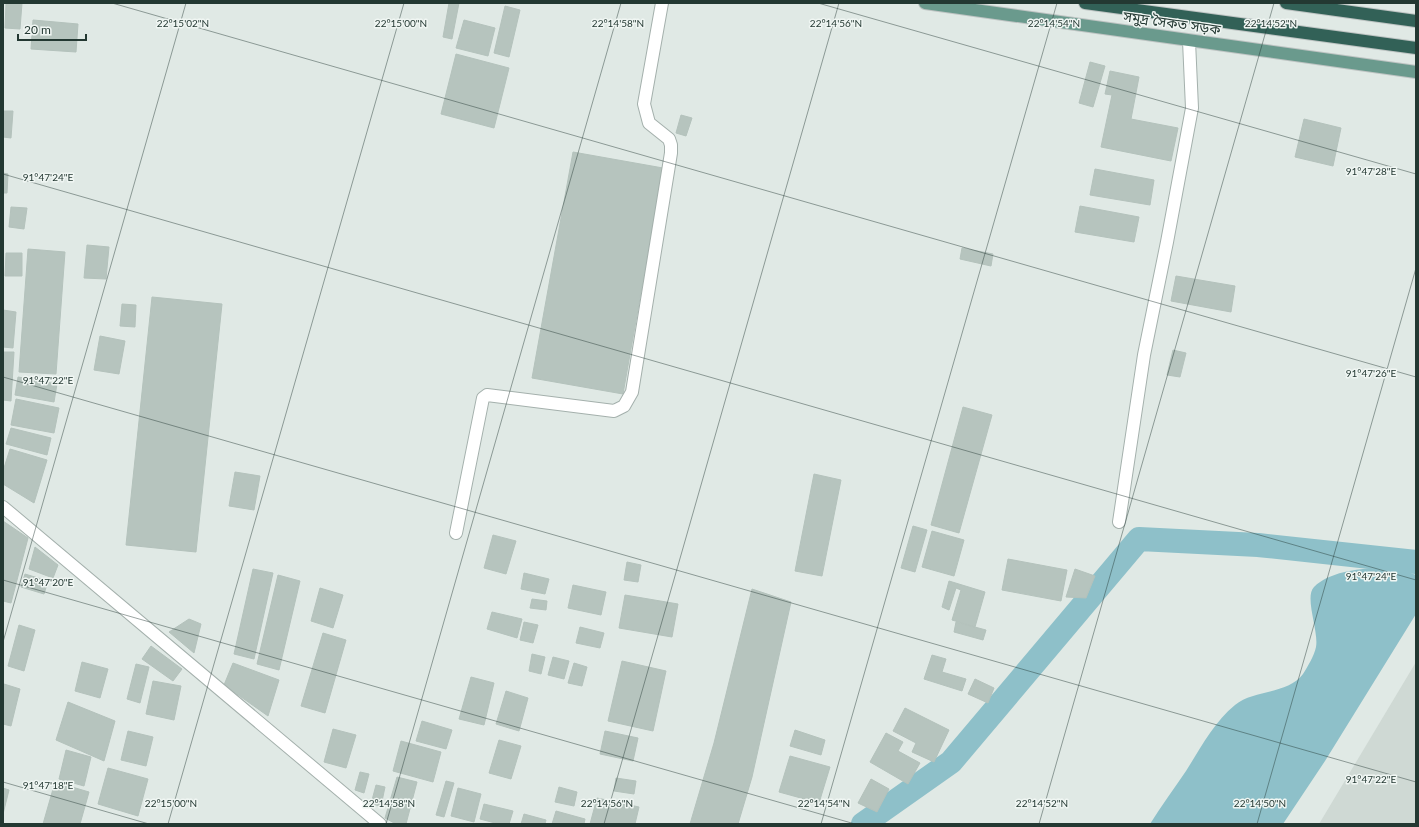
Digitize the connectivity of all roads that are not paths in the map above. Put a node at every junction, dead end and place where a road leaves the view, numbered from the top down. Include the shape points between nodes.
1 (662, 3) edge
2 (925, 3) edge
3 (1085, 3) edge
4 (1286, 3) edge
5 (1416, 21) edge
6 (1189, 41) junction
7 (1416, 48) edge
8 (1416, 72) edge
9 (3, 507) edge
10 (1119, 522) dead end
11 (456, 533) dead end
12 (380, 824) edge

1 - 11 street via 644,104 649,123 669,139 671,153 632,392 624,406 614,411 486,395 483,398
2 - 6 main road, সমুদ্র সৈকত সড়ক
3 - 7 highway
4 - 5 highway
6 - 8 main road, সমুদ্র সৈকত সড়ক
6 - 10 street via 1192,108 1144,354
9 - 12 street

